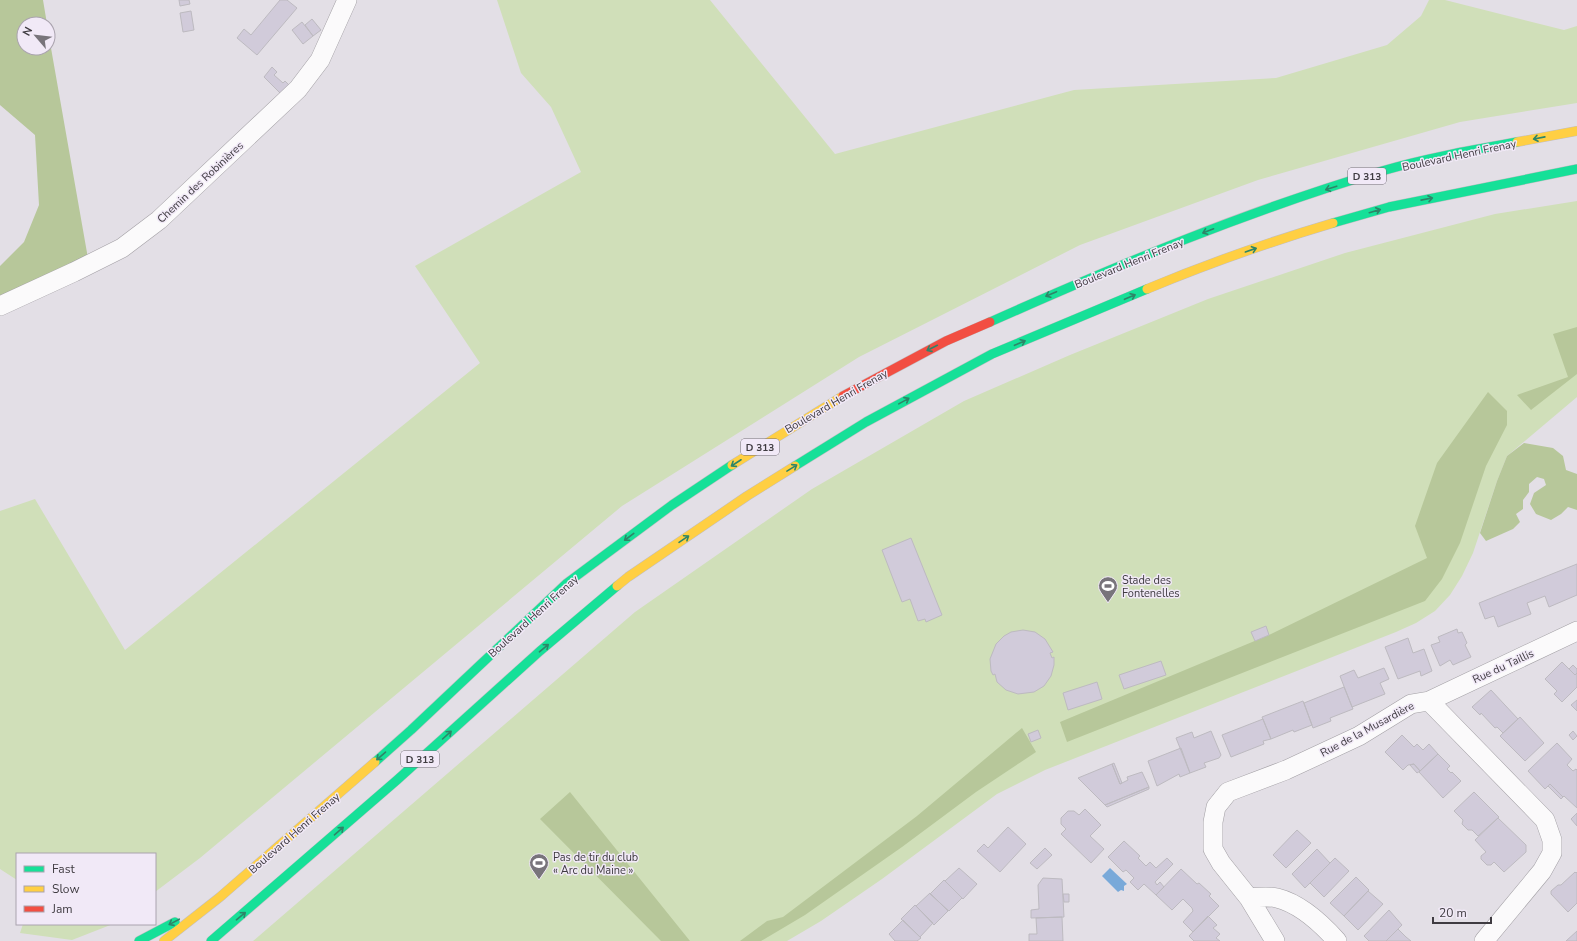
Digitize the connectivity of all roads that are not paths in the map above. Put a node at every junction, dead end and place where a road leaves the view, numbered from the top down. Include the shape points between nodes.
1 (347, 0) edge
2 (1577, 131) edge
3 (1577, 169) edge
4 (0, 306) edge
5 (1577, 631) edge
6 (1429, 701) junction
7 (220, 897) junction
8 (1250, 898) junction
9 (1490, 939) edge
10 (139, 941) edge
11 (164, 941) edge
12 (211, 941) edge
13 (1275, 941) edge
14 (1337, 941) edge

1 - 4 street, Chemin des Robinières via 320,60 298,89 159,220 122,248
2 -> 7 highway, Boulevard Henri Frenay / D 313 via 1457,153 1383,171 1310,194 1084,280 946,340 857,386 678,501 567,583 411,730
12 -> 3 highway, D 313 via 391,786 540,651 628,577 747,496 866,422 992,354 1200,268 1286,237 1389,207
5 - 6 street, Rue du Taillis
6 - 8 street, Rue de la Musardière via 1411,704 1359,736 1286,770 1228,792 1216,807 1213,849 1221,863
6 - 9 street, Rue de la Musardière via 1545,820 1552,840 1552,853 1542,871
7 -> 10 highway
7 - 11 highway, Boulevard Henri Frenay / D 313
8 - 13 street, Rue de la Musardière
8 - 14 street via 1277,898 1301,908

